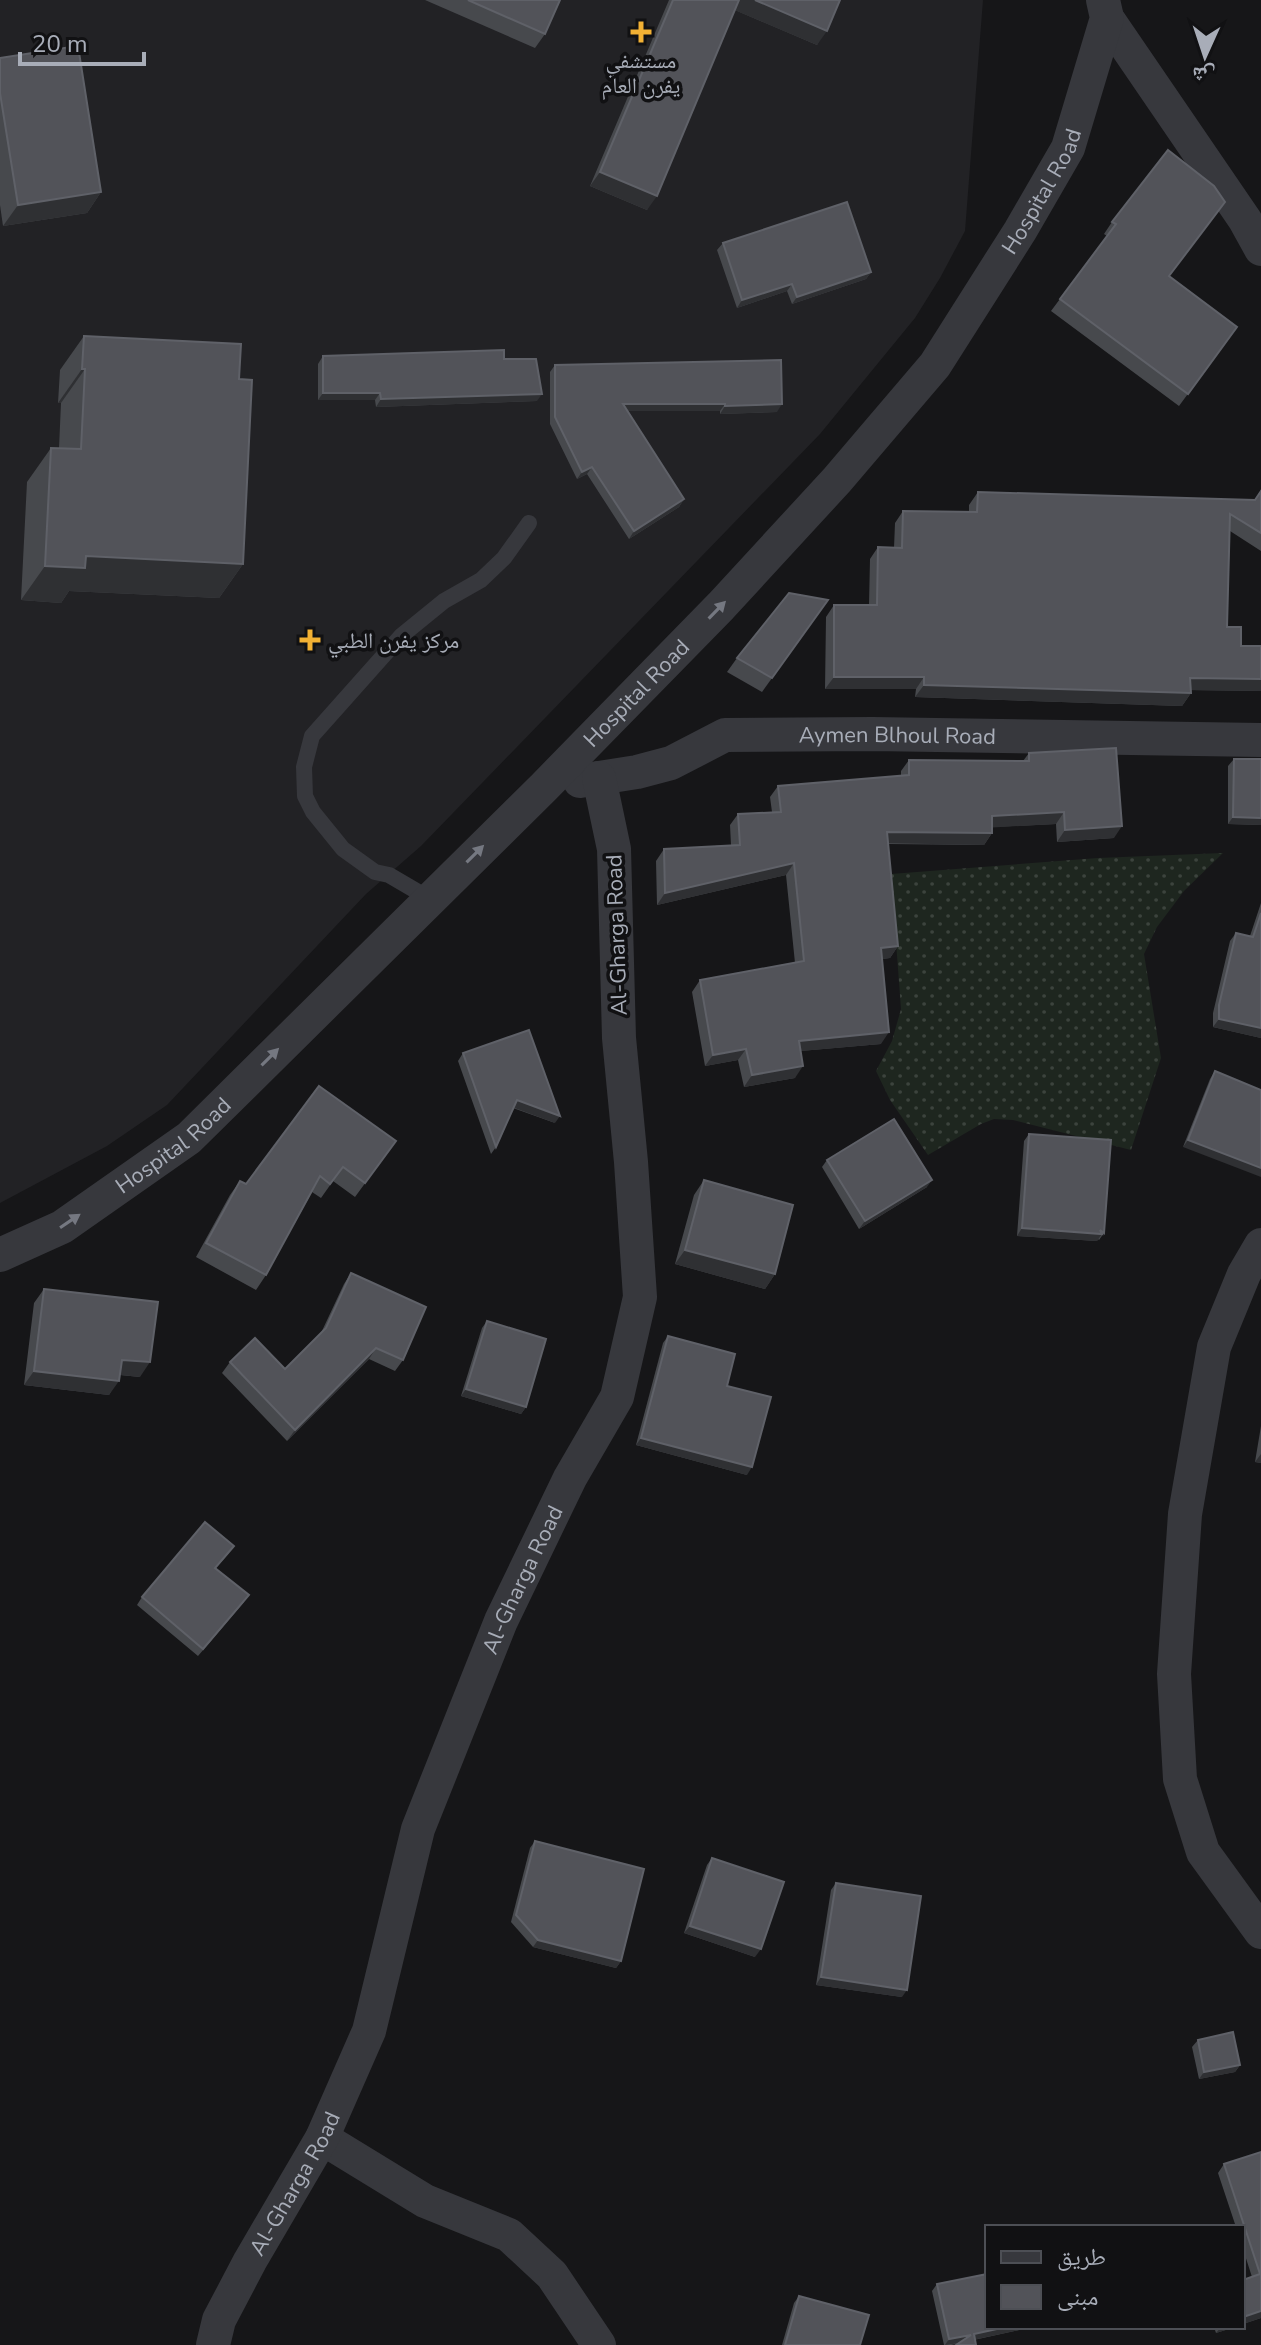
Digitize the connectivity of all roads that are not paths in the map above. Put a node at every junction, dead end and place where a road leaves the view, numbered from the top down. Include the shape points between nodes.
1 (1105, 9) edge
2 (1261, 249) edge
3 (529, 523) dead end
4 (1261, 740) edge
5 (599, 778) junction
6 (544, 787) junction
7 (430, 899) junction
8 (1261, 1245) edge
9 (0, 1255) edge
10 (1261, 1932) edge
11 (322, 2138) junction
12 (213, 2345) edge
13 (599, 2345) edge

1 - 2 street
6 -> 1 street, Hospital Road via 732,595 935,365 1068,148
3 - 7 lane via 481,580 444,601 401,636 312,736 304,767 305,796 313,812 343,849
4 - 5 street, Aymen Blhoul Road via 725,735 671,763
5 - 6 street, Aymen Blhoul Road
5 - 11 street, Al-Gharga Road via 614,849 619,1038 640,1297 617,1397 570,1478 501,1621 418,1829 369,2031
7 -> 6 street, Hospital Road
9 -> 7 street, Hospital Road via 62,1227 189,1138
8 - 10 street via 1214,1347 1185,1514 1174,1674 1180,1779 1203,1852
11 - 12 street, Al-Gharga Road via 219,2320
11 - 13 street via 425,2201 509,2235 552,2275

